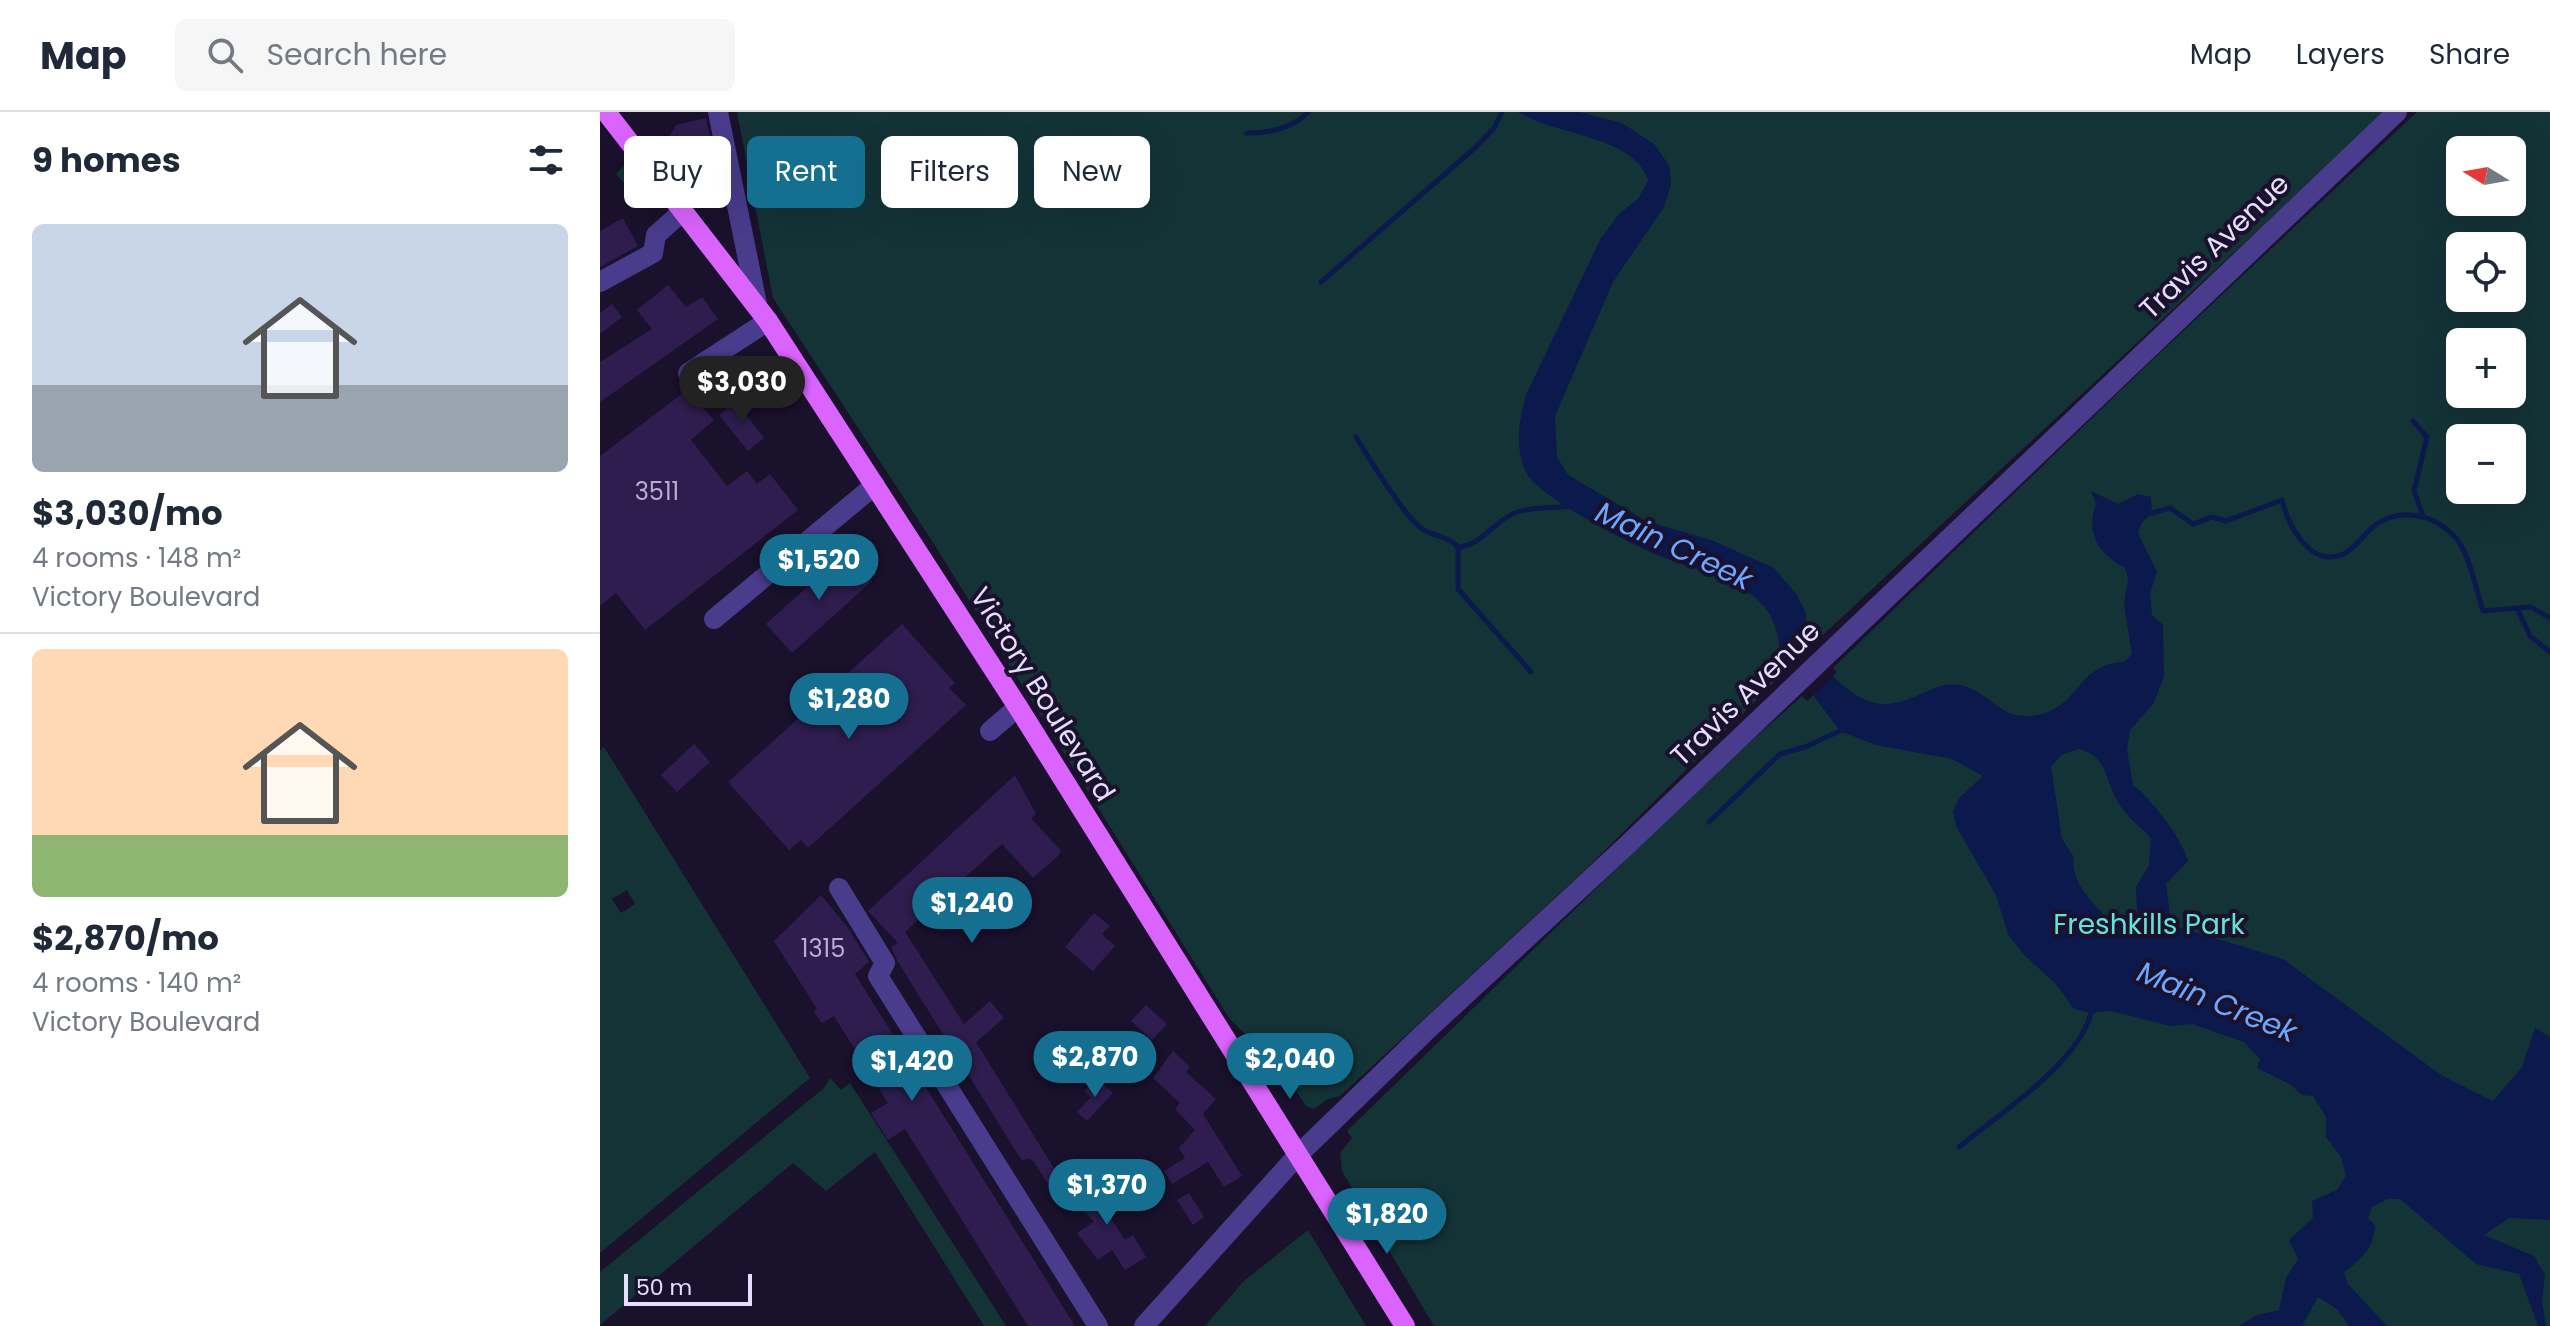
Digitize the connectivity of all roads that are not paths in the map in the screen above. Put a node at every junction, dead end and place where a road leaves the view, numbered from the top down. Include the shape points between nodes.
1 (606, 112) edge
2 (718, 112) edge
3 (2397, 112) edge
4 (683, 211) junction
5 (600, 282) edge
6 (762, 312) junction
7 (688, 373) dead end
8 (875, 485) junction
9 (714, 619) dead end
10 (1018, 707) junction
11 (990, 731) dead end
12 (839, 888) dead end
13 (1297, 1156) junction
14 (1098, 1326) edge
15 (1144, 1326) edge
16 (1405, 1326) edge

1 - 4 main road, Victory Boulevard
2 - 6 street
3 - 13 street, Travis Avenue
4 - 5 street via 656,235 653,253
4 - 6 main road, Victory Boulevard
6 - 7 street
6 - 8 main road, Victory Boulevard
8 - 9 street
8 - 10 main road, Victory Boulevard
10 - 11 street
10 - 13 main road, Victory Boulevard
12 - 14 street via 885,963 878,976
13 - 15 street, Travis Avenue
13 - 16 main road, Victory Boulevard

